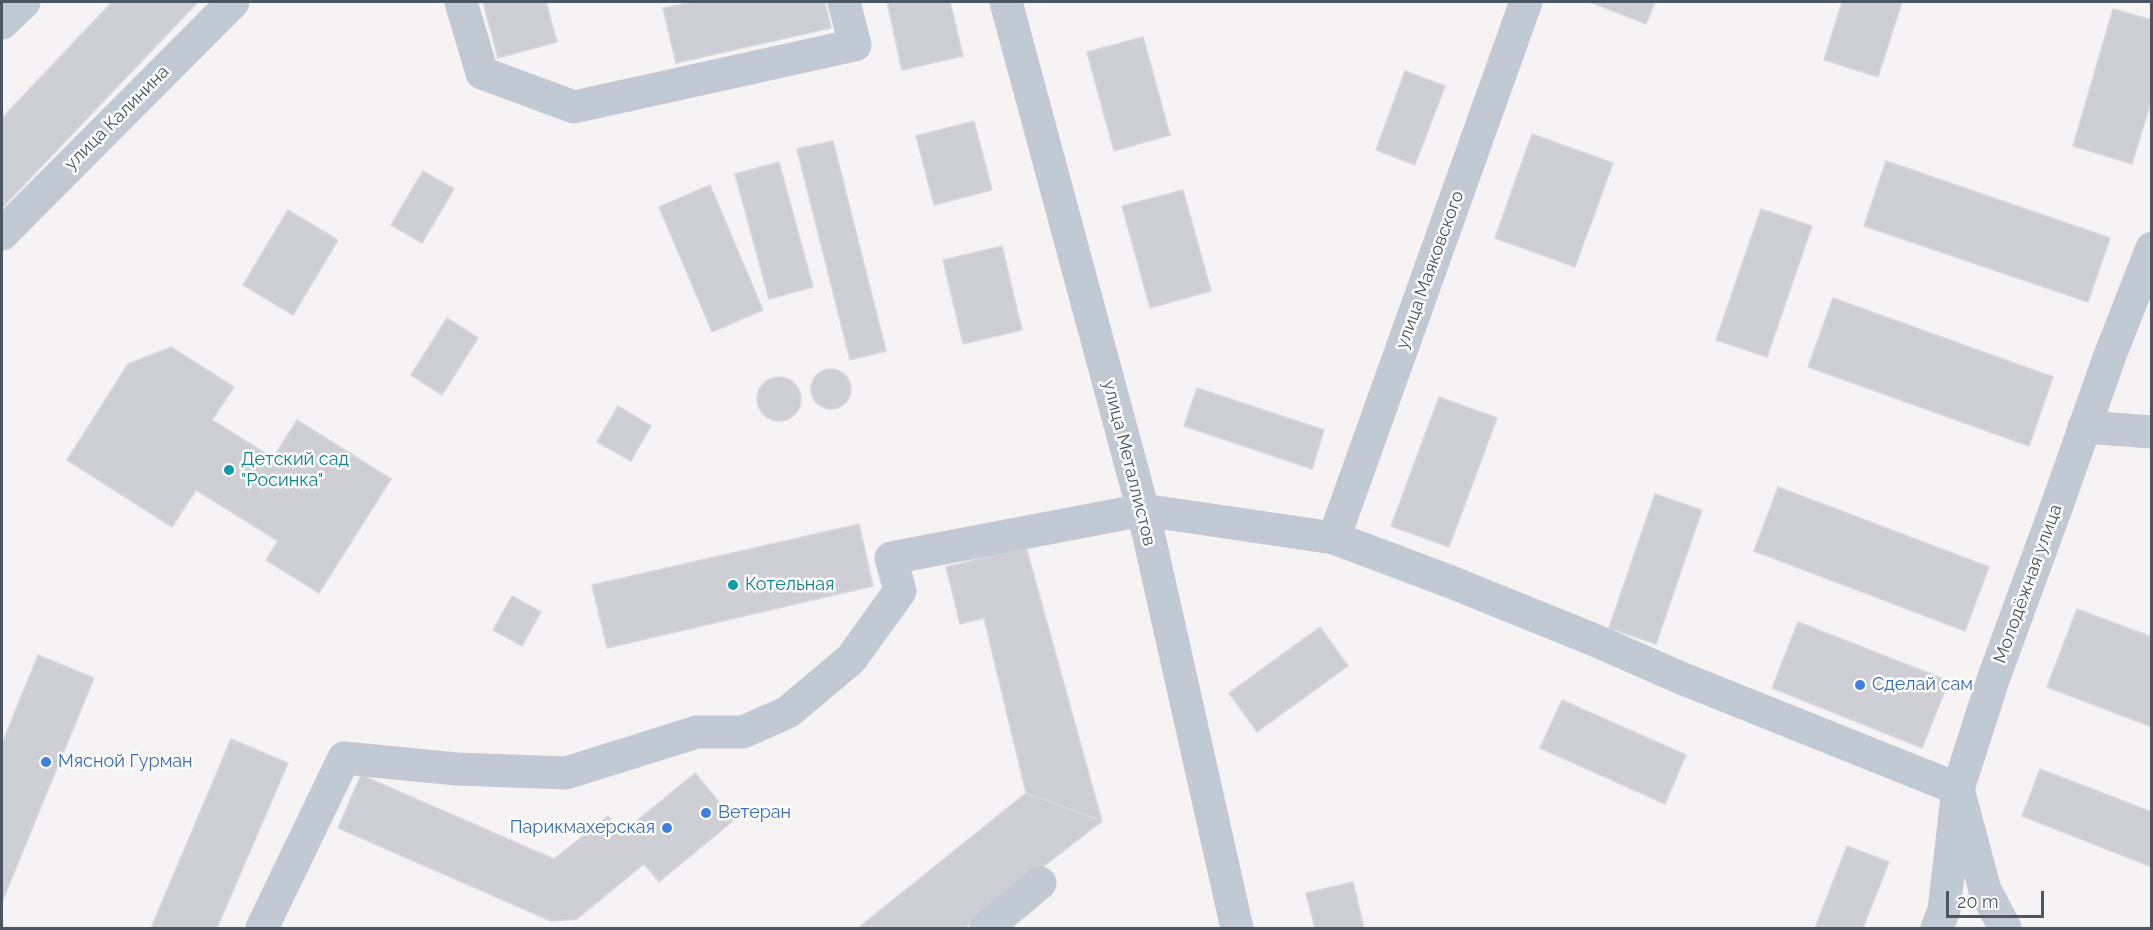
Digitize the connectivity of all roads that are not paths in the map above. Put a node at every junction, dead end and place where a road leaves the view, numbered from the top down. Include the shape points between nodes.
1 (24, 2) edge
2 (233, 2) edge
3 (461, 2) edge
4 (844, 2) edge
5 (1006, 2) edge
6 (1526, 2) edge
7 (2, 23) edge
8 (2, 234) edge
9 (2151, 248) edge
10 (2084, 427) junction
11 (2151, 432) edge
12 (1143, 510) junction
13 (1334, 538) junction
14 (1958, 789) junction
15 (1040, 884) dead end
16 (262, 928) edge
17 (986, 928) edge
18 (1236, 928) edge
19 (1937, 928) edge
20 (2005, 928) edge

1 - 7 street
2 - 8 street, улица Калинина
3 - 4 street via 482,73 574,107 855,45
5 - 12 street, улица Металлистов
6 - 13 street, улица Маяковского
9 - 10 street, Молодёжная улица
10 - 11 street
10 - 14 street, Молодёжная улица
12 - 13 street
12 - 16 street via 891,558 900,591 851,659 788,712 743,732 697,732 566,773 457,769 344,758
12 - 18 street, улица Металлистов
13 - 14 street via 1462,586
14 - 19 street, Молодёжная улица via 1944,910
14 - 20 street via 1985,890
15 - 17 street

